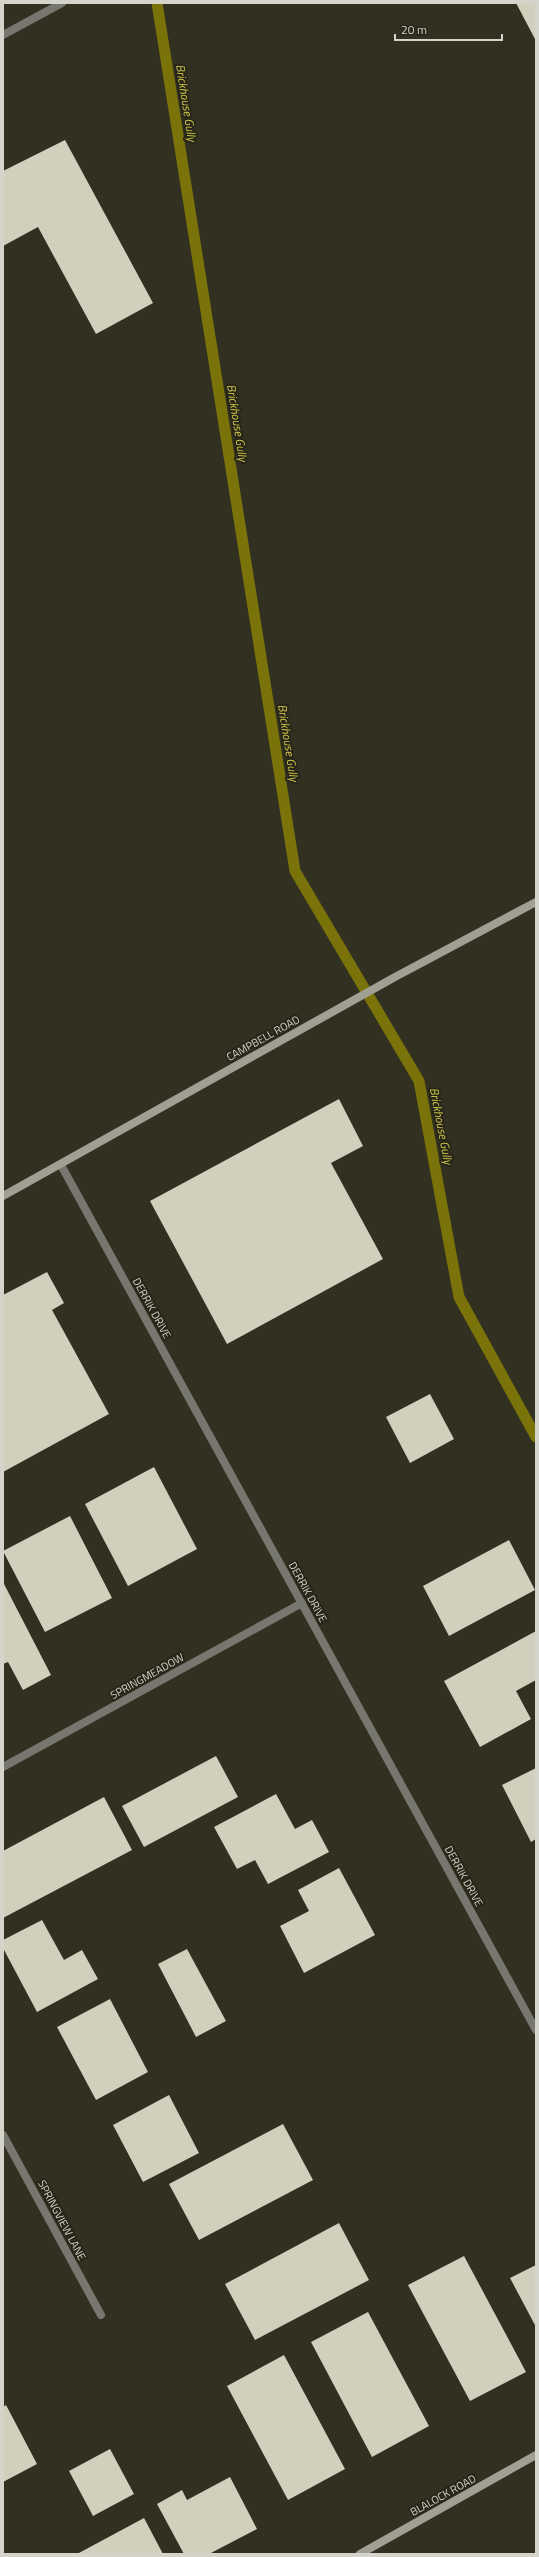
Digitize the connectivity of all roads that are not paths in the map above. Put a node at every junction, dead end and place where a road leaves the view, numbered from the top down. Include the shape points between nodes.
1 (62, 3) edge
2 (3, 35) edge
3 (536, 902) edge
4 (61, 1165) junction
5 (3, 1196) edge
6 (302, 1603) junction
7 (3, 1767) edge
8 (536, 2030) edge
9 (3, 2135) edge
10 (101, 2315) dead end
11 (536, 2455) edge
12 (360, 2554) edge

1 - 2 street
3 - 4 street, CAMPBELL ROAD via 395,976
4 - 5 street, CAMPBELL ROAD
4 - 6 street, DERRIK DRIVE
6 - 7 street, SPRINGMEADOW
6 - 8 street, DERRIK DRIVE
9 - 10 street, SPRINGVIEW LANE
11 - 12 street, BLALOCK ROAD

